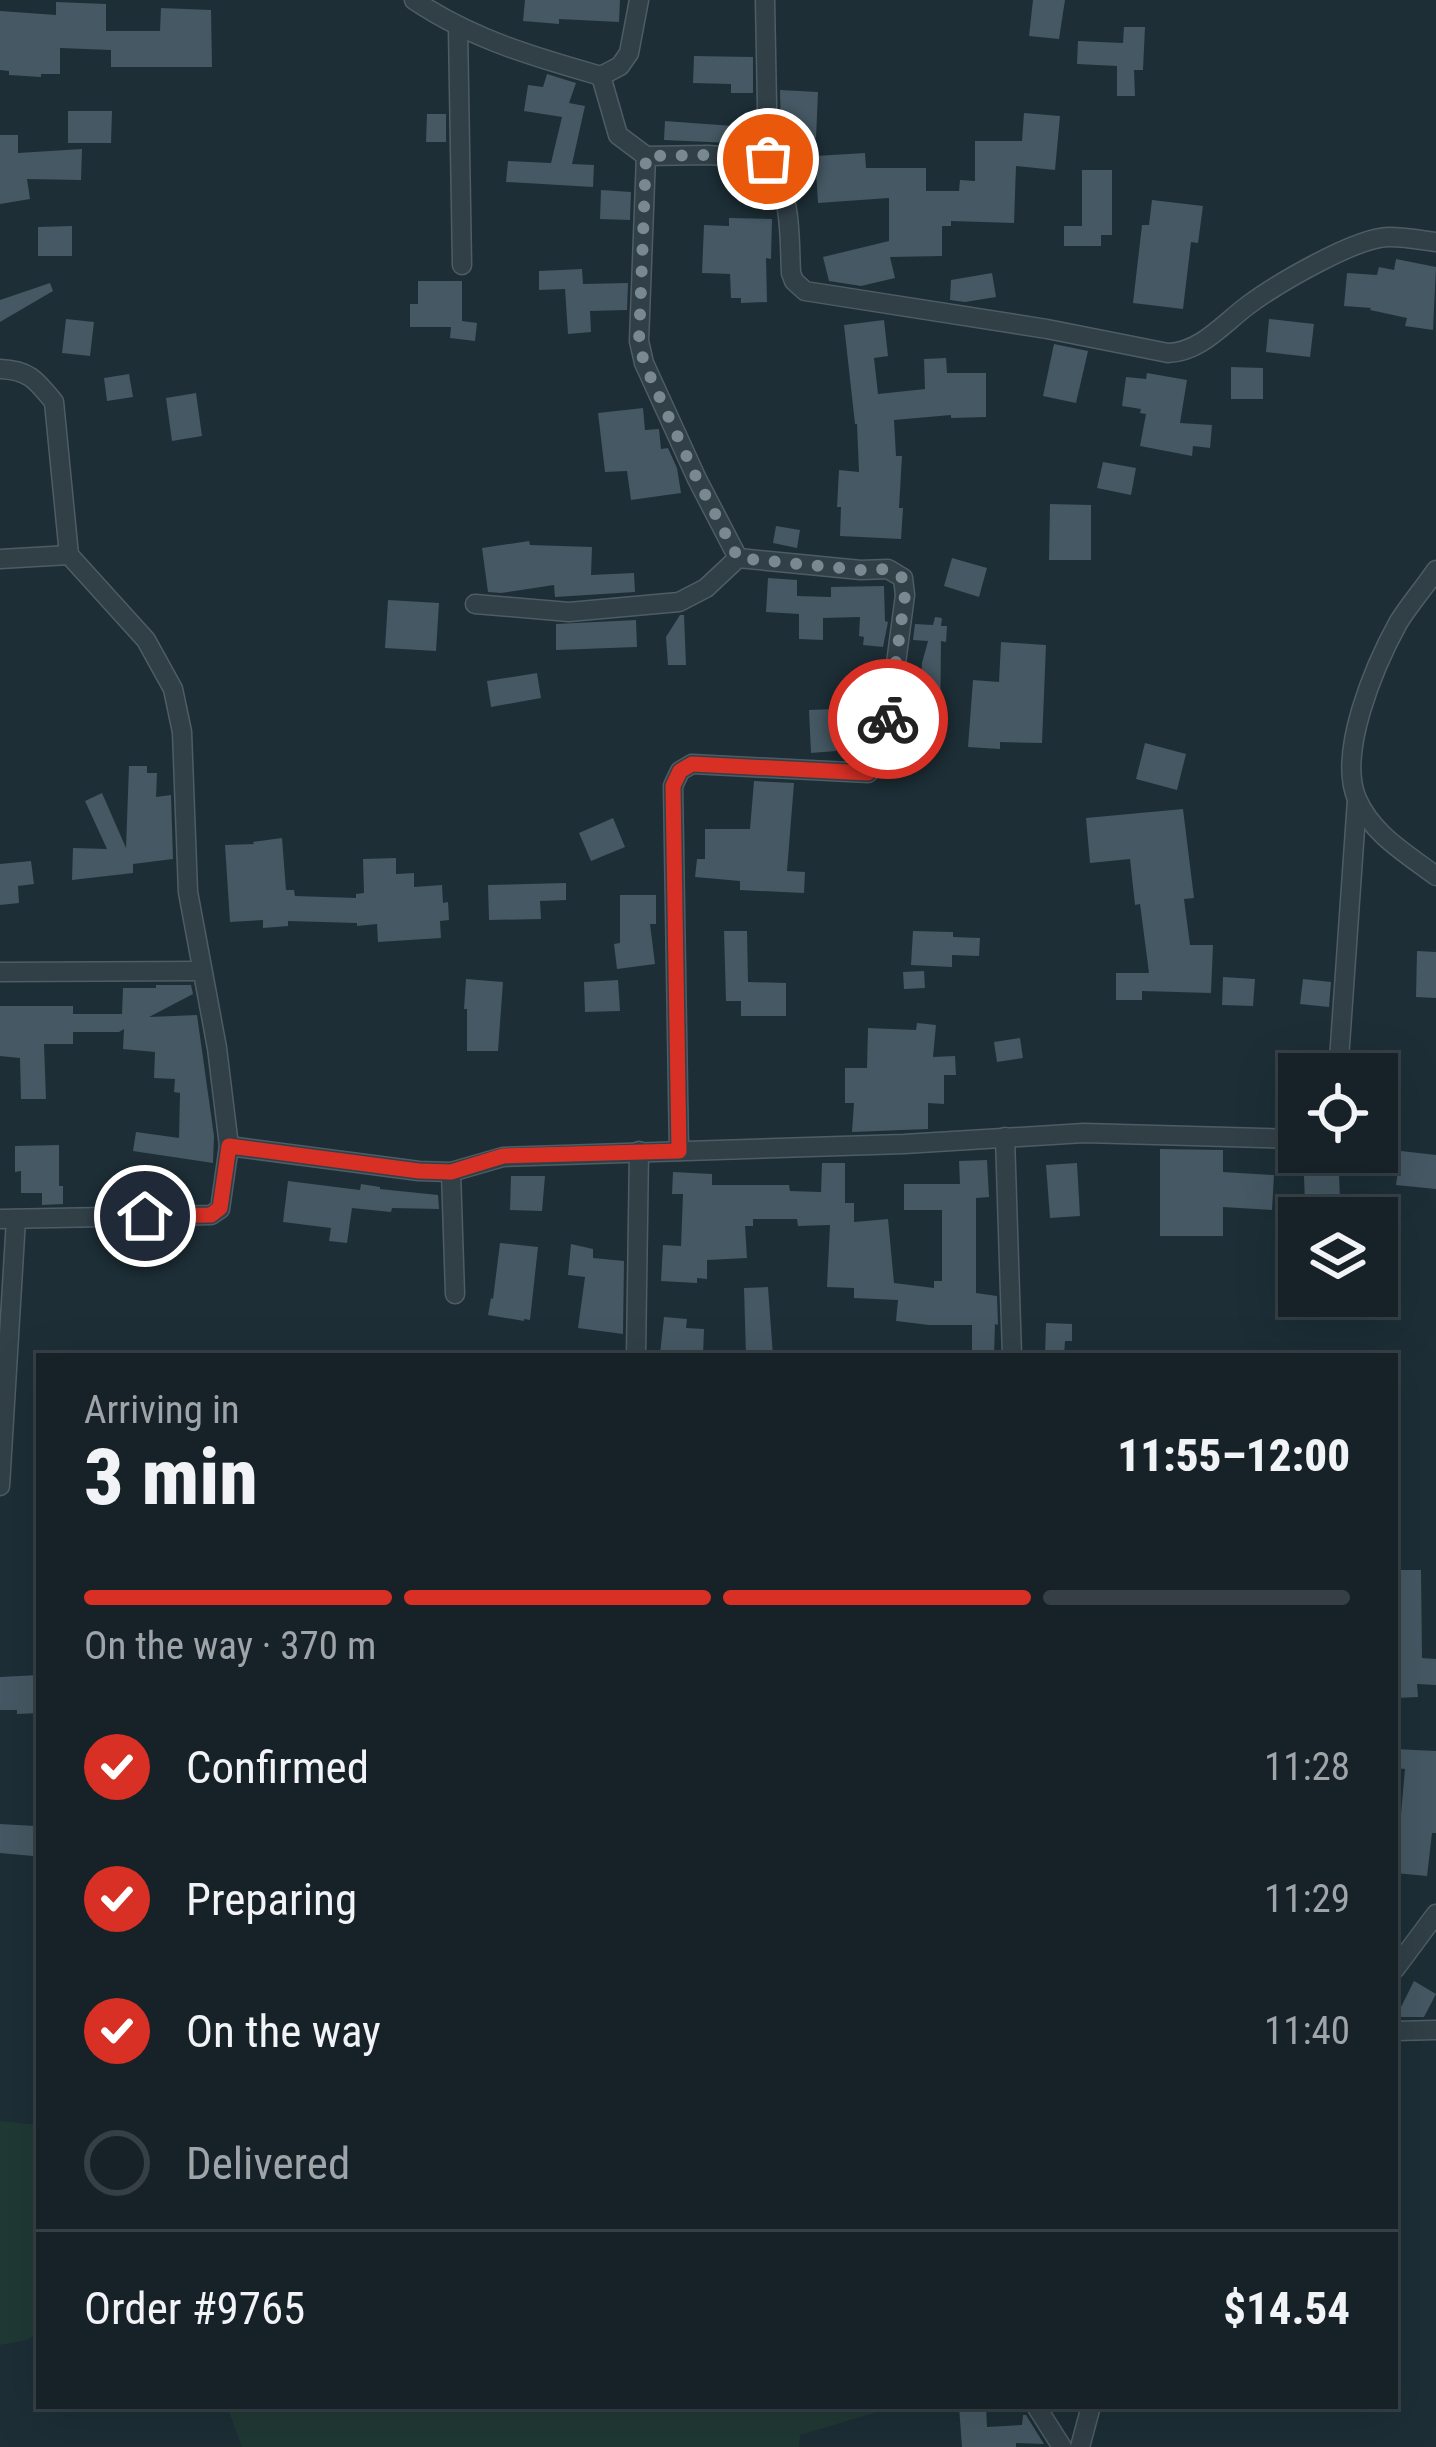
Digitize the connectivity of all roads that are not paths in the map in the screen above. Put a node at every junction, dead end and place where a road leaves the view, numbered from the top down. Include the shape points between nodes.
1 (414, 0) edge
2 (639, 0) edge
3 (765, 0) edge
4 (458, 28) junction
5 (601, 76) junction
6 (646, 156) junction
7 (768, 159) junction
8 (1436, 242) edge
9 (462, 266) dead end
10 (0, 369) edge
11 (69, 555) junction
12 (738, 558) junction
13 (0, 559) edge
14 (1436, 570) edge
15 (475, 604) dead end
16 (1357, 800) junction
17 (1436, 876) edge
18 (202, 971) junction
19 (0, 972) edge
20 (1339, 1053) edge
21 (1005, 1138) junction
22 (1278, 1138) edge
23 (229, 1146) junction
24 (639, 1151) junction
25 (679, 1151) junction
26 (451, 1172) junction
27 (8, 1219) edge
28 (454, 1294) dead end
29 (637, 1353) edge
30 (1012, 1353) edge
31 (0, 1486) edge
32 (1436, 1915) edge
33 (1398, 1965) edge
34 (1436, 2030) edge
35 (1398, 2031) edge
36 (1038, 2409) edge
37 (1089, 2409) edge
38 (1062, 2447) edge
39 (1080, 2447) edge

1 - 4 street
2 - 5 street via 629,53
3 - 7 street
4 - 5 street
4 - 9 street
5 - 6 street via 618,135
6 - 7 street
6 - 12 street via 644,363
7 - 8 street via 788,200 791,274 805,291 1168,353 1184,352 1356,243 1386,236
10 - 11 street via 20,370 54,402
11 - 13 street
11 - 18 street via 146,640 173,688
12 - 15 street via 680,602 569,612
12 - 25 street via 888,569 903,578 905,595 886,739 868,773 692,764 673,786
14 - 16 street via 1399,622 1368,690 1354,739
16 - 17 street via 1380,833
16 - 20 street
18 - 19 street
18 - 23 street
21 - 22 street
21 - 25 street
21 - 30 street
23 - 26 street
23 - 27 street via 220,1208 211,1215
24 - 25 street
24 - 26 street via 503,1156
24 - 29 street
26 - 28 street
27 - 31 street
32 - 33 street
34 - 35 street
36 - 38 street
37 - 39 street

